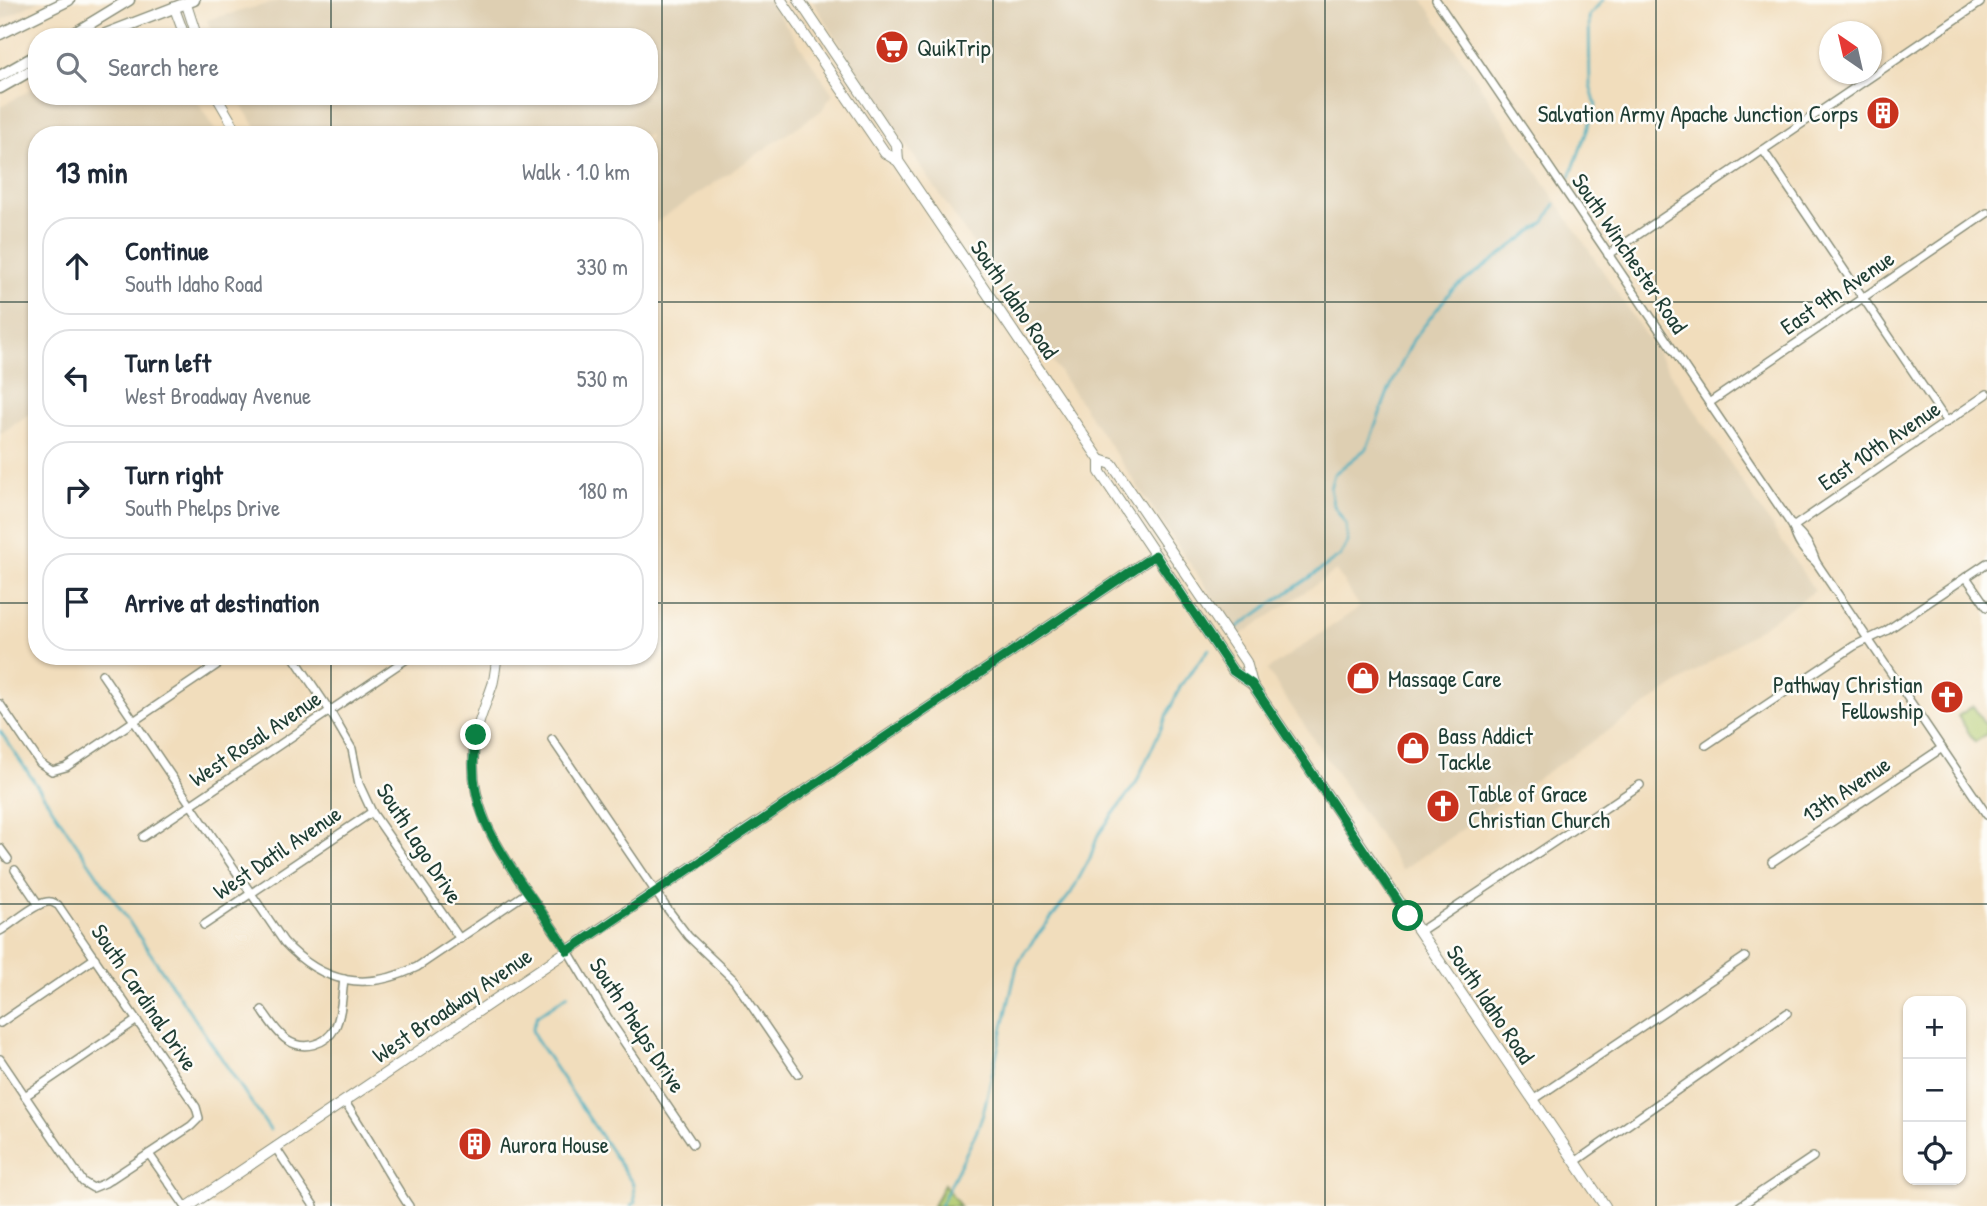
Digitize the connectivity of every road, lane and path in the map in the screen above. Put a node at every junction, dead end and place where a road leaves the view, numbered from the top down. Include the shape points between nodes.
1 (69, 0) edge
2 (129, 0) edge
3 (781, 0) edge
4 (799, 0) edge
5 (1436, 0) edge
6 (181, 2) edge
7 (1980, 3) dead end
8 (83, 28) edge
9 (119, 28) edge
10 (184, 28) edge
11 (193, 28) edge
12 (0, 34) edge
13 (28, 60) edge
14 (28, 72) edge
15 (0, 76) edge
16 (0, 88) edge
17 (221, 105) edge
18 (234, 126) edge
19 (1763, 150) junction
20 (898, 160) junction
21 (1987, 213) edge
22 (1608, 255) junction
23 (1863, 298) junction
24 (1987, 394) edge
25 (1709, 403) junction
26 (1947, 422) junction
27 (1100, 460) junction
28 (1793, 527) junction
29 (1155, 555) junction
30 (1987, 563) edge
31 (1966, 577) junction
32 (1987, 607) edge
33 (1869, 640) junction
34 (216, 665) edge
35 (299, 665) edge
36 (398, 665) edge
37 (496, 665) edge
38 (102, 674) dead end
39 (1252, 684) junction
40 (0, 704) edge
41 (330, 711) junction
42 (134, 721) junction
43 (552, 738) dead end
44 (1706, 745) dead end
45 (1942, 748) junction
46 (1640, 785) dead end
47 (190, 805) junction
48 (372, 812) junction
49 (1987, 815) edge
50 (143, 837) dead end
51 (0, 848) edge
52 (8, 859) dead end
53 (1772, 862) dead end
54 (15, 870) dead end
55 (656, 891) junction
56 (528, 892) junction
57 (251, 894) junction
58 (39, 905) junction
59 (204, 925) dead end
60 (0, 931) edge
61 (1419, 932) junction
62 (460, 939) junction
63 (568, 951) junction
64 (1745, 957) dead end
65 (95, 958) junction
66 (344, 979) junction
67 (262, 1010) dead end
68 (1787, 1013) dead end
69 (137, 1020) junction
70 (0, 1023) edge
71 (0, 1059) edge
72 (798, 1074) dead end
73 (25, 1096) junction
74 (1533, 1100) junction
75 (344, 1101) junction
76 (693, 1144) dead end
77 (275, 1147) junction
78 (149, 1154) junction
79 (1813, 1157) dead end
80 (1575, 1162) junction
81 (187, 1206) edge
82 (314, 1206) edge
83 (409, 1206) edge
84 (1605, 1206) edge
85 (1740, 1206) edge

1 - 12 main road
2 - 8 main road
3 - 20 main road, South Idaho Road via 885,153
4 - 20 main road, South Idaho Road via 897,146
5 - 22 street, South Winchester Road
6 - 9 main road
6 - 10 street
6 - 11 street
7 - 19 street
13 - 15 main road
14 - 16 main road
17 - 18 street
19 - 22 street
19 - 23 street
20 - 27 main road, South Idaho Road
21 - 23 street, East 9th Avenue
22 - 25 street, South Winchester Road
23 - 25 street, East 9th Avenue
23 - 26 street
24 - 26 street, East 10th Avenue
25 - 28 street, South Winchester Road
26 - 28 street, East 10th Avenue
27 - 29 main road, South Idaho Road via 1100,472
27 - 39 main road, South Idaho Road via 1112,464 1246,662
28 - 33 street, South Winchester Road via 1796,540
29 - 39 main road, South Idaho Road via 1233,671
29 - 55 main road, West Broadway Avenue
30 - 31 street
31 - 32 street
31 - 33 street
33 - 44 street
33 - 45 street, South Winchester Road
34 - 42 street
35 - 41 street, South Lago Drive
36 - 41 street, West Rosal Avenue
37 - 56 street, South Phelps Drive via 476,735 474,780 491,835
38 - 42 street
39 - 61 main road, South Idaho Road
40 - 42 street via 40,763 52,771 66,767
41 - 47 street, West Rosal Avenue
41 - 48 street, South Lago Drive via 352,749 359,784
42 - 47 street
43 - 55 street
45 - 49 street, South Winchester Road
45 - 53 street, 13th Avenue
46 - 61 street
47 - 50 street, West Rosal Avenue
47 - 57 street
48 - 57 street, West Datil Avenue
48 - 62 street, South Lago Drive
51 - 52 street
54 - 58 street
55 - 63 main road, West Broadway Avenue
55 - 72 street via 688,936 734,980
56 - 62 street
56 - 63 street, South Phelps Drive
57 - 59 street, West Datil Avenue
57 - 66 street via 298,957
58 - 60 street
58 - 65 street, South Cardinal Drive via 54,902
61 - 74 main road, South Idaho Road
62 - 66 street via 400,975 362,982
63 - 75 main road, West Broadway Avenue
63 - 76 street, South Phelps Drive
64 - 74 street
65 - 69 street, South Cardinal Drive
65 - 70 street
66 - 67 street via 338,1021 329,1037 311,1046 289,1042
68 - 80 street
69 - 73 street
69 - 78 street, South Cardinal Drive via 196,1107 198,1118
71 - 73 street
73 - 78 street via 83,1182 93,1188
74 - 80 main road, South Idaho Road
75 - 77 main road, West Broadway Avenue
75 - 83 street
77 - 81 main road, West Broadway Avenue
77 - 82 street
78 - 81 street
79 - 85 street
80 - 84 main road, South Idaho Road

